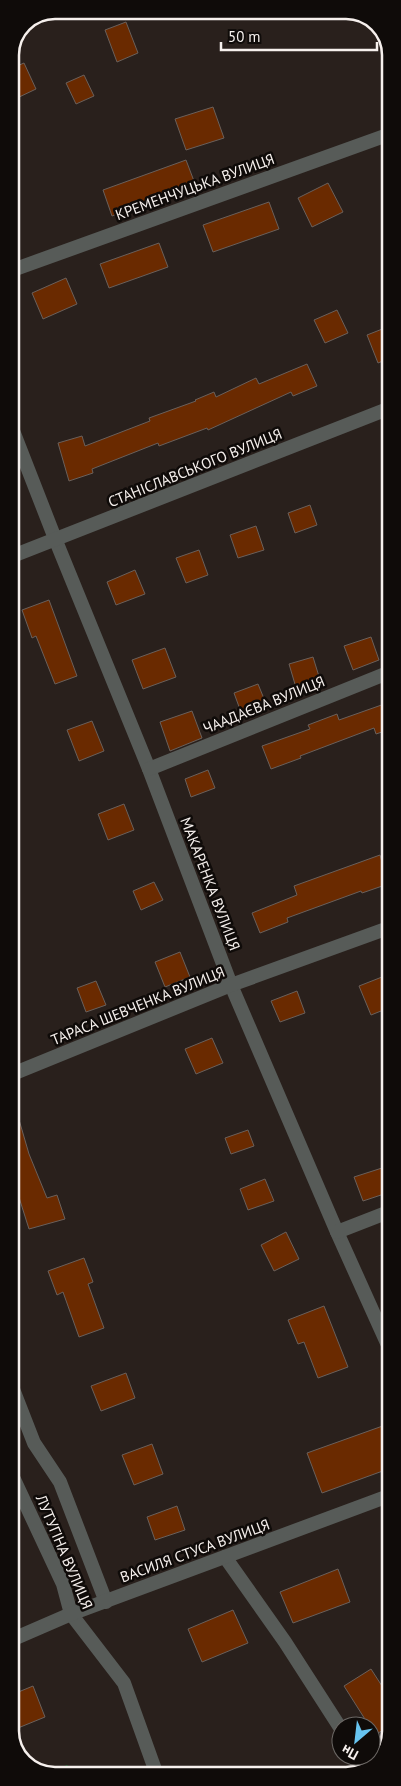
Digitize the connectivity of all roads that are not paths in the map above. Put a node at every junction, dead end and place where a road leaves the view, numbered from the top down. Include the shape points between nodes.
1 (382, 137) edge
2 (19, 268) edge
3 (382, 411) edge
4 (19, 446) edge
5 (56, 541) junction
6 (19, 555) edge
7 (382, 675) edge
8 (149, 768) junction
9 (382, 930) edge
10 (231, 985) junction
11 (19, 1071) edge
12 (382, 1214) edge
13 (337, 1232) junction
14 (382, 1332) edge
15 (19, 1405) edge
16 (19, 1490) edge
17 (382, 1498) edge
18 (225, 1557) junction
19 (106, 1602) junction
20 (70, 1614) junction
21 (19, 1636) edge
22 (332, 1716) edge
23 (154, 1767) edge

1 - 2 street, КРЕМЕНЧУЦЬКА ВУЛИЦЯ
3 - 5 street, СТАНІСЛАВСЬКОГО ВУЛИЦЯ
4 - 5 street, МАКАРЕНКА ВУЛИЦЯ
5 - 6 street, СТАНІСЛАВСЬКОГО ВУЛИЦЯ
5 - 8 street, МАКАРЕНКА ВУЛИЦЯ
7 - 8 street, ЧААДАЄВА ВУЛИЦЯ
8 - 10 street, МАКАРЕНКА ВУЛИЦЯ
9 - 10 street, ТАРАСА ШЕВЧЕНКА ВУЛИЦЯ
10 - 11 street, ТАРАСА ШЕВЧЕНКА ВУЛИЦЯ
10 - 13 street, МАКАРЕНКА ВУЛИЦЯ
12 - 13 street
13 - 14 street, МАКАРЕНКА ВУЛИЦЯ
15 - 19 street, ЛУТУГІНА ВУЛИЦЯ via 34,1443 60,1482
16 - 20 street, ЛУТУГІНА ВУЛИЦЯ via 64,1584
17 - 18 street, ВАСИЛЯ СТУСА ВУЛИЦЯ
18 - 19 street, ВАСИЛЯ СТУСА ВУЛИЦЯ
18 - 22 street
19 - 20 street, ВАСИЛЯ СТУСА ВУЛИЦЯ
20 - 21 street, ВАСИЛЯ СТУСА ВУЛИЦЯ
20 - 23 street, ЛУТУГІНА ВУЛИЦЯ via 124,1683

